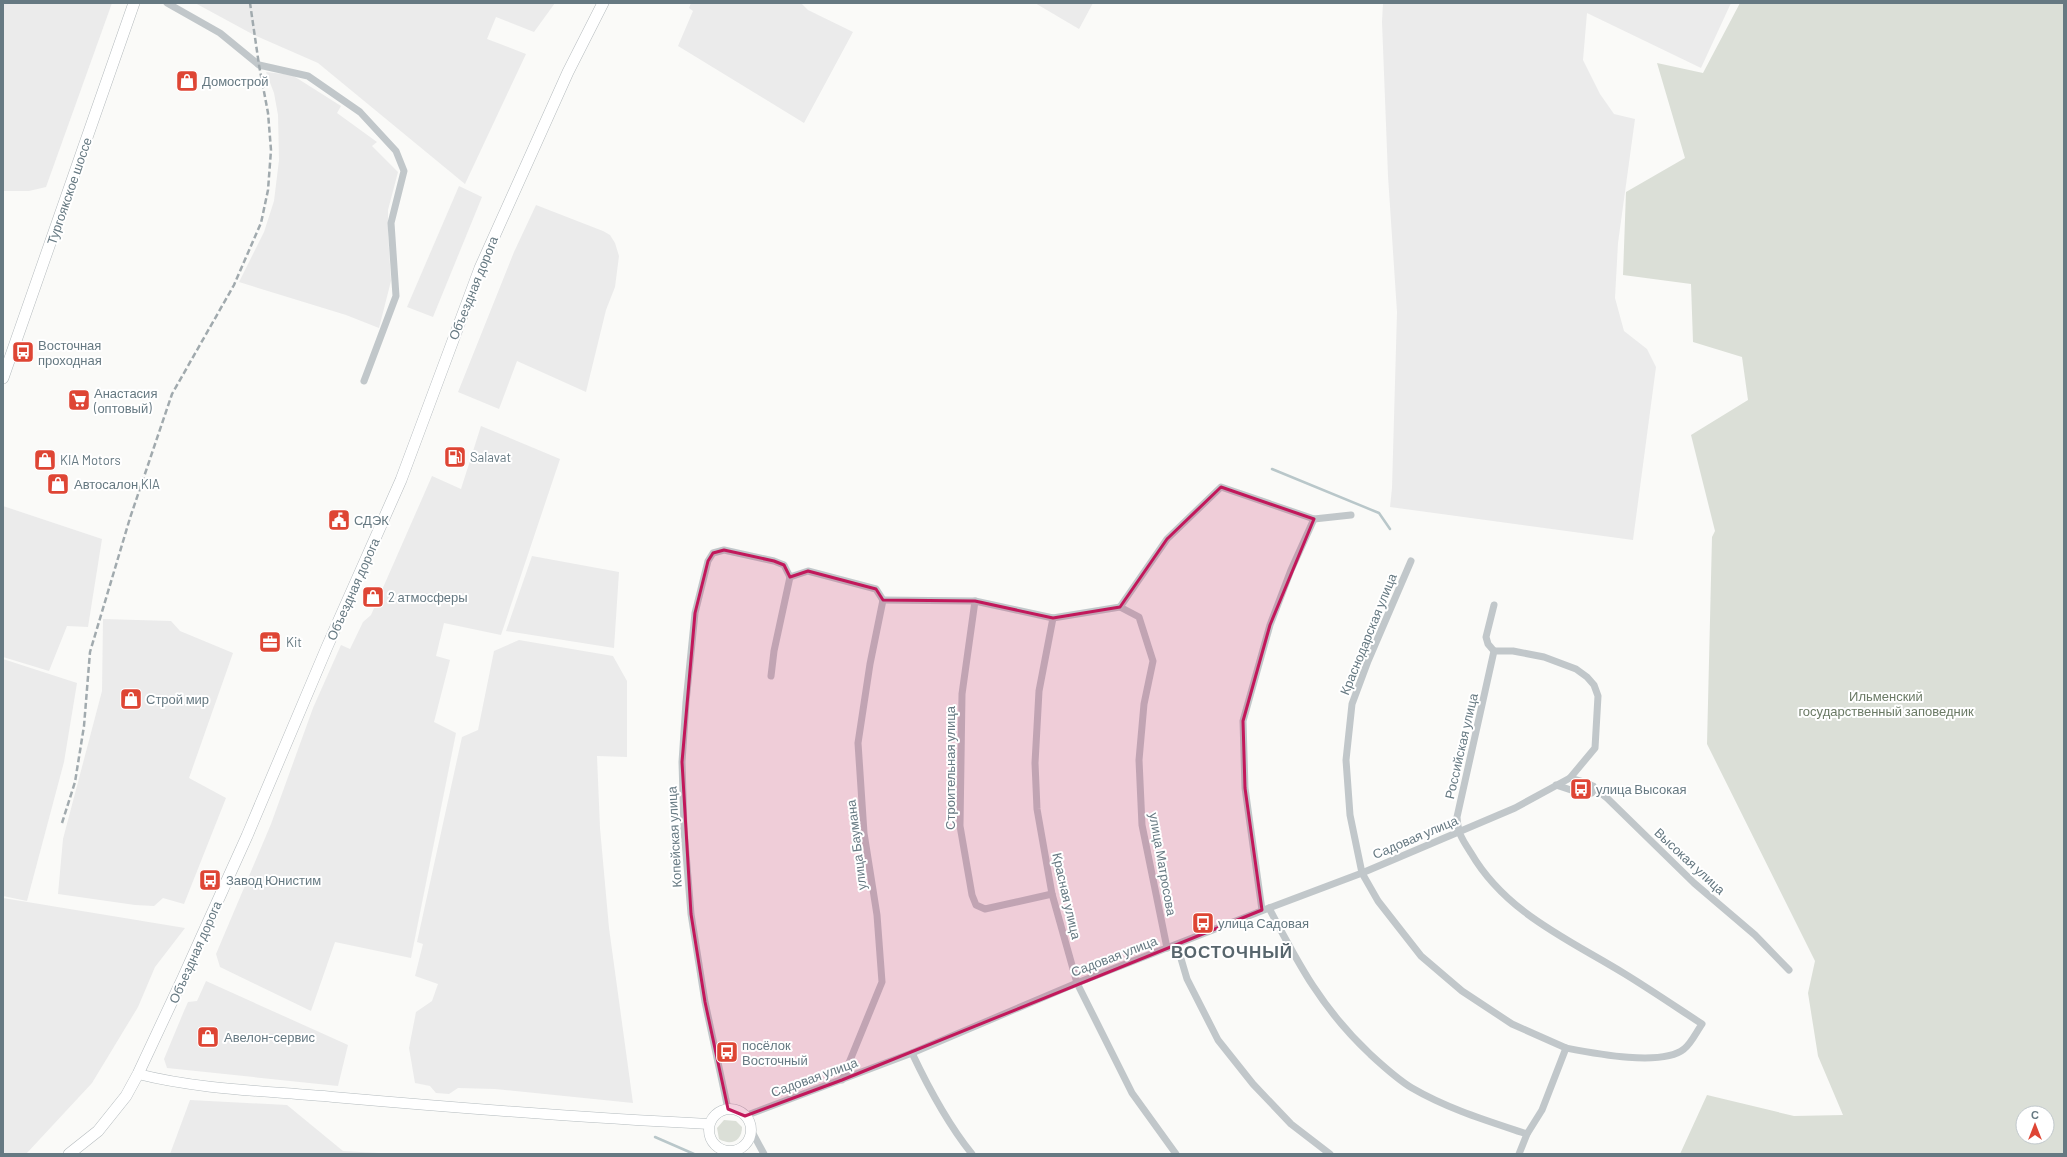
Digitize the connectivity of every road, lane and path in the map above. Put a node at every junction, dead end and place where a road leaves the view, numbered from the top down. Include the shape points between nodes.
1 (134, 3) edge
2 (167, 3) edge
3 (603, 3) edge
4 (3, 378) edge
5 (364, 381) dead end
6 (1351, 515) dead end
7 (1314, 519) junction
8 (1411, 562) dead end
9 (790, 577) junction
10 (882, 600) junction
11 (975, 601) junction
12 (1494, 605) dead end
13 (1120, 607) junction
14 (1053, 618) junction
15 (1494, 651) junction
16 (771, 676) dead end
17 (1570, 778) junction
18 (1556, 785) junction
19 (1593, 786) junction
20 (1458, 832) junction
21 (1362, 874) junction
22 (1052, 894) junction
23 (1266, 909) junction
24 (1177, 945) junction
25 (1167, 948) junction
26 (1789, 970) dead end
27 (1076, 983) junction
28 (1566, 1048) junction
29 (912, 1053) junction
30 (138, 1074) junction
31 (842, 1080) junction
32 (728, 1109) junction
33 (745, 1116) junction
34 (709, 1124) junction
35 (751, 1130) junction
36 (1527, 1134) junction
37 (729, 1153) edge
38 (69, 1154) edge
39 (764, 1154) edge
40 (972, 1154) edge
41 (1176, 1154) edge
42 (1330, 1154) edge
43 (1519, 1154) edge

1 - 4 main road, Тургоякское шоссе
2 - 5 street via 220,33 259,65 308,76 360,112 396,151 404,170 391,223 396,296
3 - 30 main road, Объездная дорога via 568,72 480,268 402,476 363,568 247,836
6 - 7 street
7 - 13 street via 1221,487 1168,539
7 - 23 street via 1270,625 1243,721 1245,788
8 - 21 street, Краснодарская улица via 1352,704 1346,760 1350,814
9 - 10 street via 808,571 876,589
9 - 16 street
9 - 32 street, Копейская улица via 784,565 774,561 724,550 713,553 708,561 695,613 682,762 684,822 691,914 705,1002
10 - 11 street
10 - 31 street, улица Баумана via 858,743 864,833 877,915 882,982
11 - 14 street
11 - 22 street, Строительная улица via 962,694 960,826 972,894 976,906 985,909
12 - 15 street via 1486,637
13 - 14 street
13 - 25 street, улица Матросова via 1139,617 1154,661 1144,704 1139,760 1142,825
14 - 22 street, Красная улица via 1039,691 1035,763 1037,809
15 - 17 street via 1513,651 1544,657 1576,669 1594,685 1598,696 1595,748
15 - 20 street, Российская улица via 1457,817
17 - 18 street, Садовая улица
17 - 19 street, Высокая улица via 1583,780
18 - 19 street via 1586,795 1592,793
18 - 20 street, Садовая улица via 1516,808
19 - 26 street, Высокая улица via 1694,883 1755,935
20 - 21 street, Садовая улица
20 - 28 street, Краснодарская улица via 1478,864 1508,900 1564,940 1624,974 1702,1024 1684,1049 1667,1057 1598,1055
21 - 23 street, Садовая улица
21 - 28 street, Краснодарская улица via 1378,901 1427,961 1462,991 1512,1024
22 - 27 street, Красная улица
23 - 24 street, Садовая улица
23 - 36 street via 1316,994 1346,1032 1381,1065 1411,1088 1456,1110
24 - 25 street, Садовая улица
24 - 42 street via 1187,979 1218,1040 1253,1084 1291,1124
25 - 27 street, Садовая улица
27 - 29 street, Садовая улица
27 - 41 street, Красная улица via 1132,1092
28 - 36 street via 1542,1110
29 - 31 street, Садовая улица
29 - 40 street via 932,1095
30 - 34 street via 188,1084 348,1099
30 - 38 main road, Объездная дорога via 112,1115 98,1131
31 - 33 street, Садовая улица
32 - 33 street
32 - 34 street via 720,1111
33 - 35 street
34 - 37 street via 709,1134 713,1143
35 - 37 street via 747,1143
35 - 39 street
36 - 43 street

